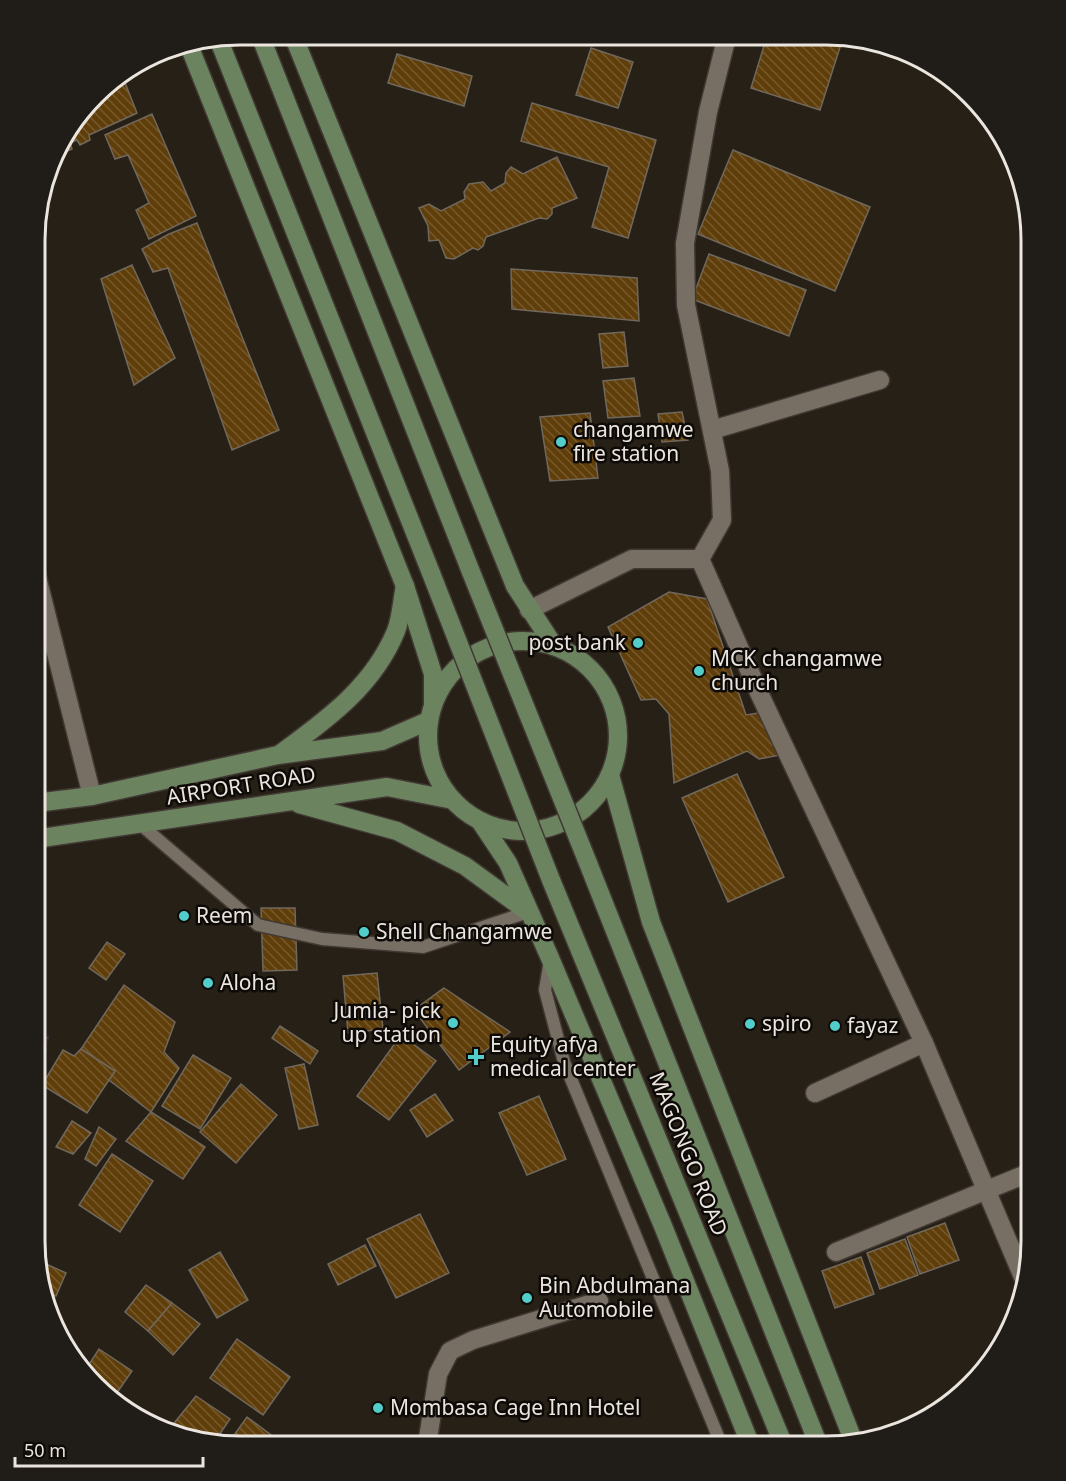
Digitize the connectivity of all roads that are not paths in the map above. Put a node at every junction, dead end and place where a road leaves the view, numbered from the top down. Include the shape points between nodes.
1 (264, 45) edge
2 (297, 45) edge
3 (725, 45) edge
4 (221, 46) edge
5 (191, 52) edge
6 (880, 380) dead end
7 (712, 430) junction
8 (700, 559) junction
9 (405, 586) junction
10 (45, 609) edge
11 (529, 610) junction
12 (555, 646) junction
13 (432, 703) junction
14 (428, 721) junction
15 (278, 755) junction
16 (610, 775) junction
17 (92, 796) junction
18 (292, 801) junction
19 (453, 801) junction
20 (45, 802) edge
21 (480, 820) junction
22 (141, 824) junction
23 (45, 838) edge
24 (528, 912) junction
25 (550, 958) junction
26 (924, 1043) junction
27 (815, 1093) dead end
28 (1021, 1176) edge
29 (985, 1189) junction
30 (836, 1252) dead end
31 (1019, 1267) edge
32 (600, 1301) dead end
33 (851, 1434) edge
34 (428, 1436) edge
35 (718, 1436) edge
36 (747, 1436) edge
37 (780, 1436) edge
38 (815, 1436) edge

1 - 38 main road, bridge
2 - 11 main road via 511,575
3 - 7 street via 708,112 685,243 686,305
4 - 37 main road, MAGONGO ROAD, bridge via 552,880
5 - 9 main road
6 - 7 street
7 - 8 street via 720,471 722,520
8 - 11 street via 632,559
8 - 26 street
9 - 13 main road via 433,674
9 - 15 main road via 396,630 365,682 336,713
10 - 17 street
11 - 12 main road
12 - 13 main road via 505,642 482,650 461,663 444,681
12 - 16 main road via 578,658 597,676 610,699 617,724 617,750
13 - 14 main road
14 - 15 main road, AIRPORT ROAD via 382,741
14 - 19 main road via 427,743 432,764
15 - 17 main road, AIRPORT ROAD
16 - 21 main road via 597,797 578,814 555,826 530,831 504,829
16 - 33 main road via 651,922
17 - 20 main road, AIRPORT ROAD
18 - 19 main road, AIRPORT ROAD via 387,788
18 - 22 main road, AIRPORT ROAD
18 - 24 main road via 397,831 465,866
19 - 21 main road
21 - 24 main road via 508,863
22 - 23 main road, AIRPORT ROAD
22 - 24 lane via 258,926 322,939 423,947
24 - 25 main road
25 - 35 lane via 545,990 564,1062
25 - 36 main road
26 - 27 street
26 - 29 street
28 - 29 street
29 - 30 street
29 - 31 street
32 - 34 street via 473,1340 450,1351 438,1374

